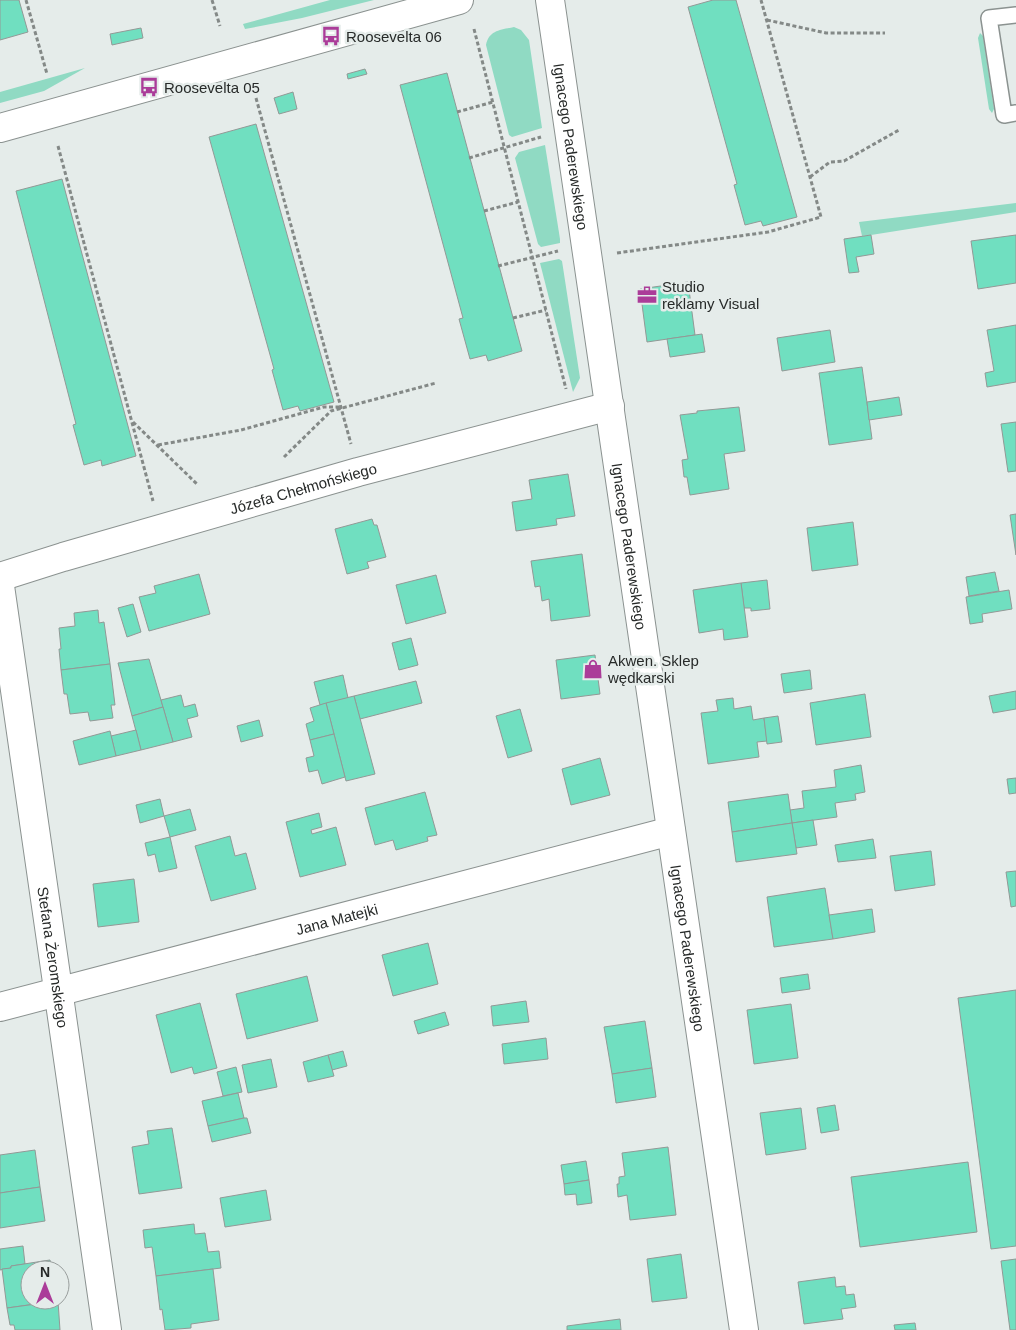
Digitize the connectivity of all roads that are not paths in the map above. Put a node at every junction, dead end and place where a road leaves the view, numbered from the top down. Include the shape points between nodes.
1 (459, 0) edge
2 (550, 0) edge
3 (1016, 15) edge
4 (1016, 113) edge
5 (0, 128) edge
6 (610, 406) junction
7 (0, 578) edge
8 (0, 586) edge
9 (672, 831) junction
10 (59, 991) junction
11 (0, 1007) edge
12 (107, 1330) edge
13 (744, 1330) edge

1 - 5 street
2 - 6 street, Ignacego Paderewskiego
3 - 4 lane via 989,18 1004,115
6 - 7 street, Józefa Chełmońskiego via 358,472
6 - 9 street, Ignacego Paderewskiego
8 - 10 street, Stefana Żeromskiego
9 - 10 street, Jana Matejki
9 - 13 street, Ignacego Paderewskiego
10 - 11 street, Jana Matejki
10 - 12 street, Stefana Żeromskiego

